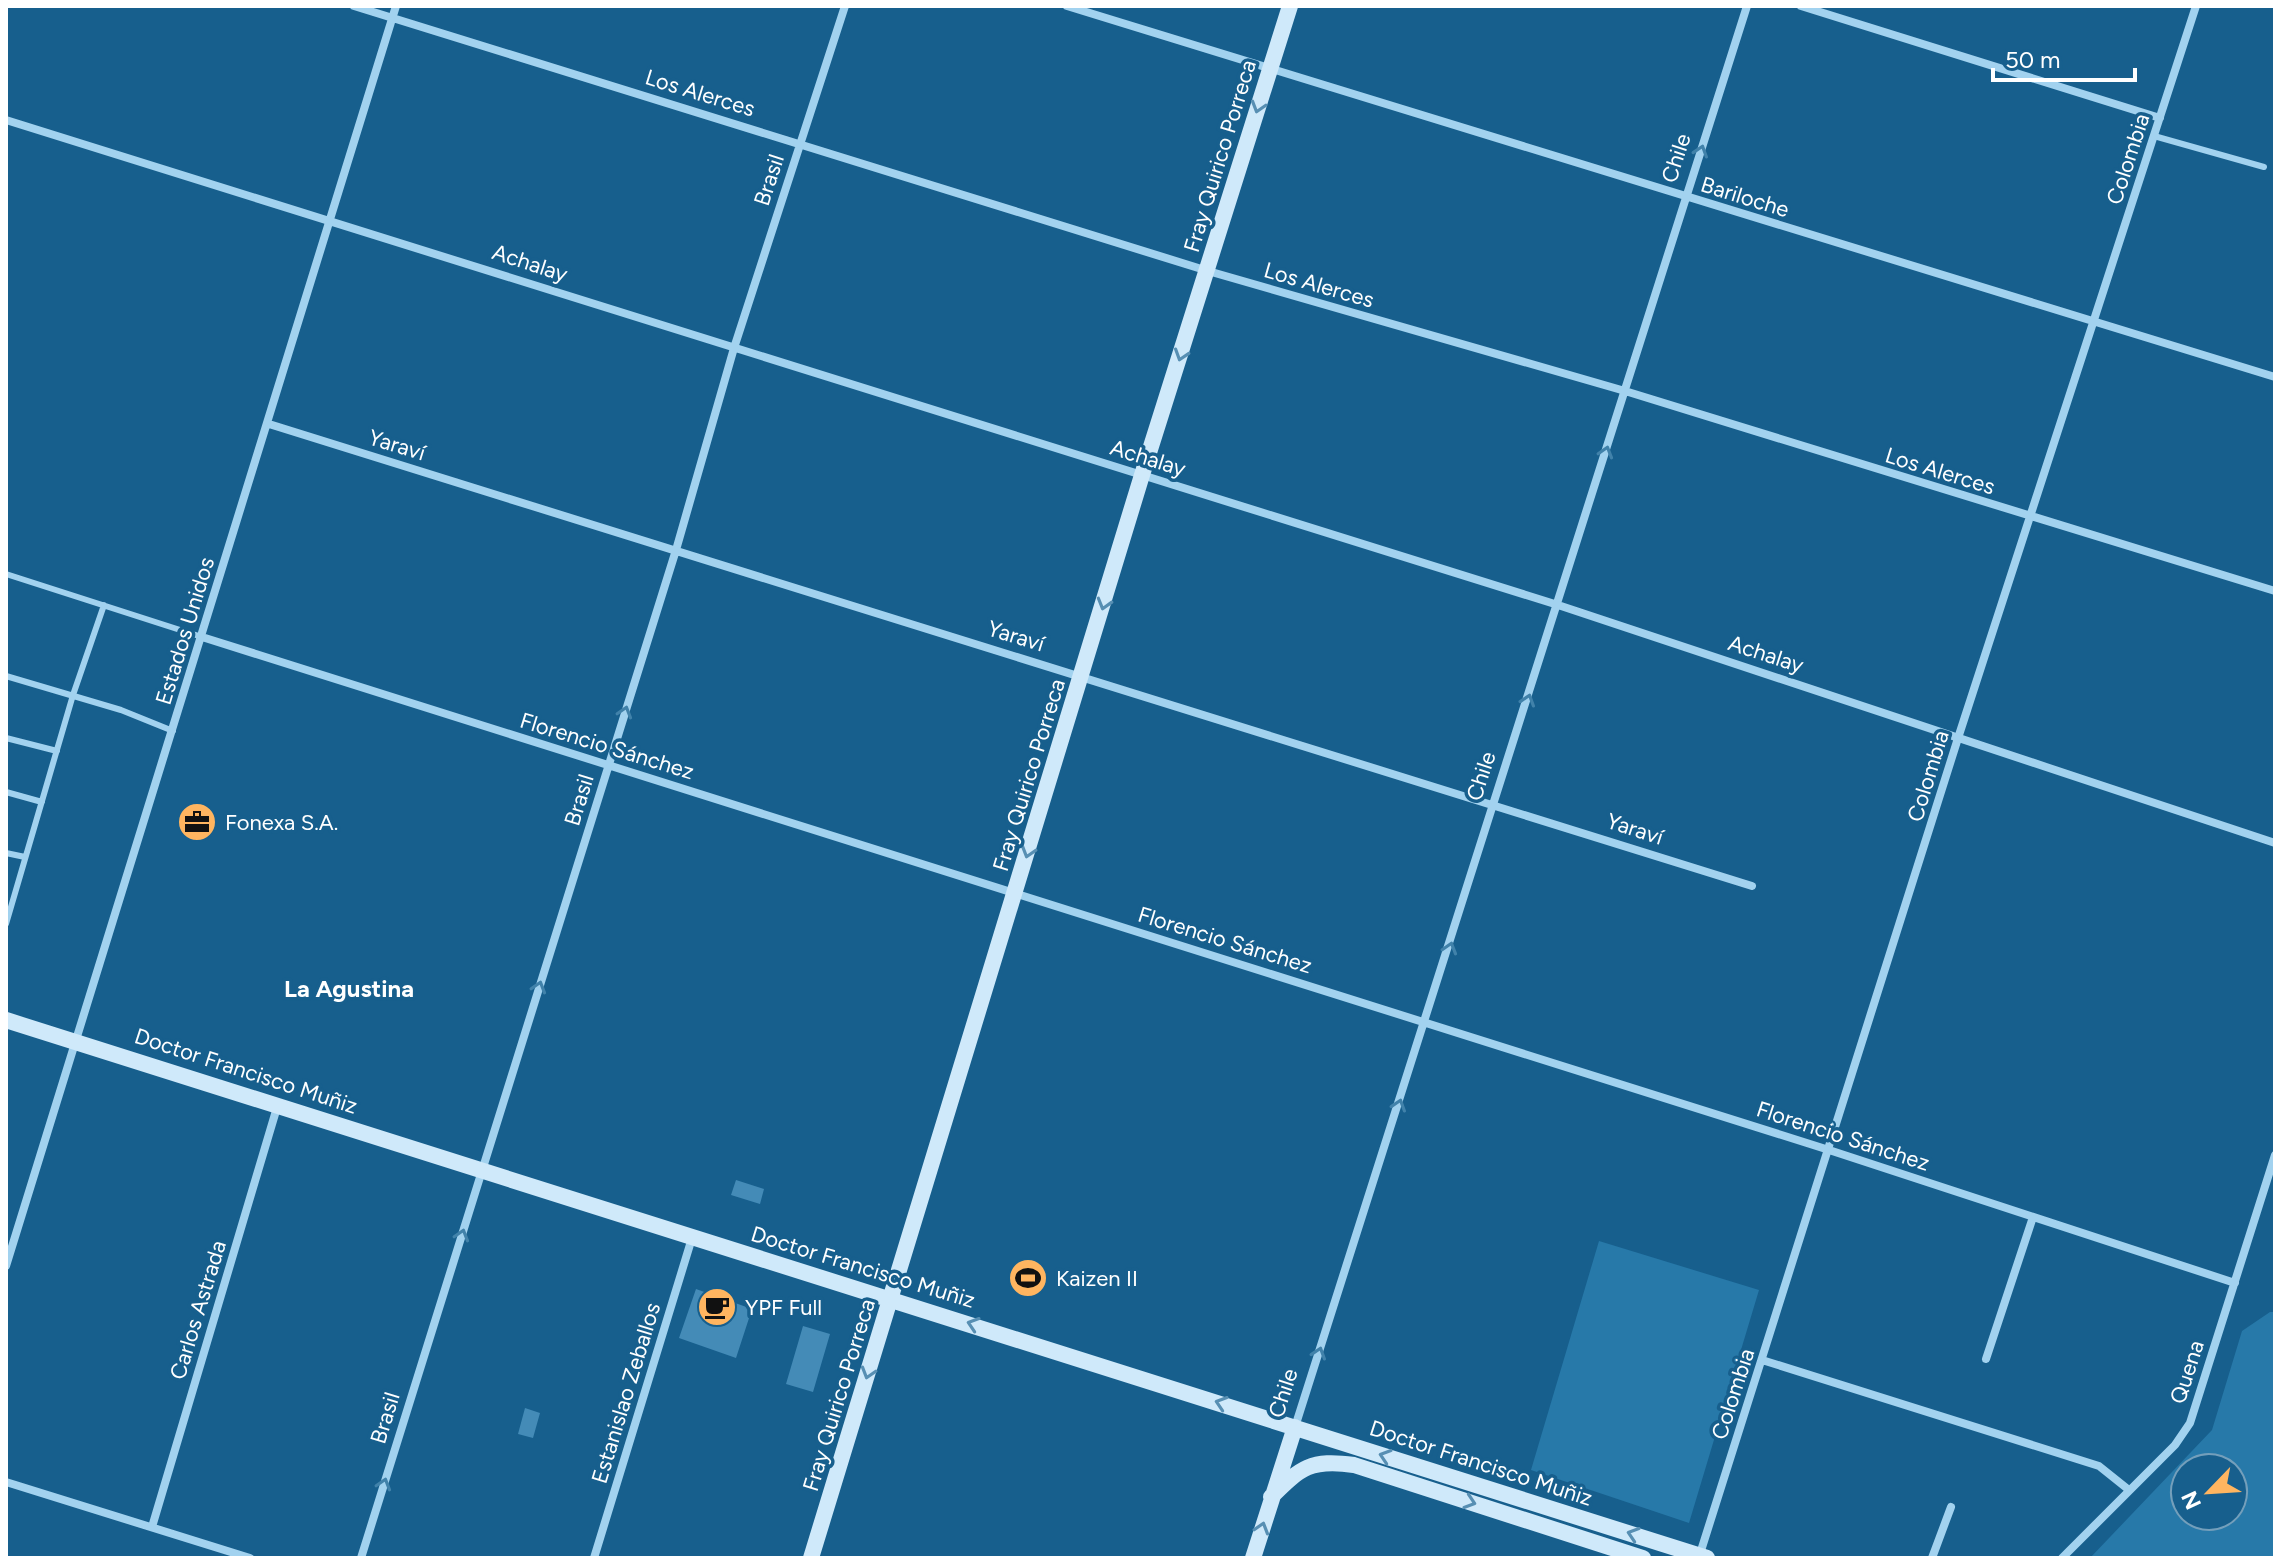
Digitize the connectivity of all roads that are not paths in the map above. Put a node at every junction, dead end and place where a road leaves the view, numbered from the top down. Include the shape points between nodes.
1 (354, 6) edge
2 (396, 6) edge
3 (845, 6) edge
4 (1067, 6) edge
5 (1290, 6) edge
6 (1747, 6) edge
7 (1801, 6) edge
8 (2196, 6) edge
9 (393, 18) junction
10 (1271, 68) junction
11 (2160, 118) junction
12 (6, 120) edge
13 (2154, 136) junction
14 (799, 143) junction
15 (2264, 167) dead end
16 (1687, 197) junction
17 (333, 219) junction
18 (1208, 271) junction
19 (2093, 323) junction
20 (734, 348) junction
21 (2275, 377) edge
22 (1625, 391) junction
23 (269, 424) junction
24 (1142, 475) junction
25 (2030, 518) junction
26 (676, 550) junction
27 (6, 574) edge
28 (2275, 591) edge
29 (104, 605) junction
30 (1558, 605) junction
31 (202, 637) junction
32 (6, 676) edge
33 (1082, 676) junction
34 (73, 695) junction
35 (173, 731) junction
36 (1959, 735) junction
37 (6, 738) edge
38 (57, 751) junction
39 (609, 765) junction
40 (6, 792) edge
41 (42, 802) junction
42 (1495, 803) junction
43 (2275, 843) edge
44 (6, 853) edge
45 (25, 857) junction
46 (1752, 886) dead end
47 (1015, 893) junction
48 (6, 924) edge
49 (6, 1020) edge
50 (1426, 1023) junction
51 (76, 1041) junction
52 (279, 1103) junction
53 (1829, 1150) junction
54 (2275, 1155) edge
55 (482, 1170) junction
56 (2033, 1217) junction
57 (692, 1238) junction
58 (9, 1244) edge
59 (6, 1266) edge
60 (2235, 1283) junction
61 (892, 1298) junction
62 (1986, 1359) dead end
63 (1762, 1360) junction
64 (1295, 1427) junction
65 (6, 1482) edge
66 (2129, 1490) junction
67 (1271, 1497) junction
68 (1951, 1507) dead end
69 (152, 1527) junction
70 (1702, 1557) edge
71 (250, 1558) edge
72 (361, 1558) edge
73 (594, 1558) edge
74 (811, 1558) edge
75 (1253, 1558) edge
76 (1643, 1558) edge
77 (1932, 1558) edge
78 (2062, 1558) edge

1 - 9 street, Los Alerces
2 - 9 street, Estados Unidos
3 - 14 street, Brasil
4 - 10 street, Bariloche
5 - 10 main road, Fray Quirico Porreca
16 -> 6 street, Chile
7 - 11 street
8 - 11 street, Colombia
9 - 14 street, Los Alerces
9 - 17 street, Estados Unidos
10 - 16 street, Bariloche
10 -> 18 main road, Fray Quirico Porreca
11 - 13 street, Colombia
12 - 17 street, Achalay
13 - 15 lane
13 - 19 street, Colombia
14 - 18 street, Los Alerces
14 - 20 street, Brasil
16 - 19 street, Bariloche
16 - 22 street, Chile
17 - 20 street, Achalay
17 - 23 street, Estados Unidos
18 - 22 street, Los Alerces
18 -> 24 main road, Fray Quirico Porreca
19 - 21 street, Bariloche
19 - 25 street, Colombia
20 - 24 street, Achalay
20 - 26 street, Brasil
22 - 25 street, Los Alerces
30 -> 22 street, Chile
23 - 26 street, Yaraví
23 - 31 street, Estados Unidos
24 - 30 street, Achalay
24 -> 33 main road, Fray Quirico Porreca
25 - 28 street, Los Alerces
25 - 36 street, Colombia
26 - 33 street, Yaraví
39 -> 26 street, Brasil
27 - 29 lane
29 - 31 lane
29 - 34 lane
30 - 36 street, Achalay
42 -> 30 street, Chile
31 - 35 street, Estados Unidos
31 - 39 street, Florencio Sánchez
32 - 34 lane
33 - 42 street, Yaraví
33 -> 47 main road, Fray Quirico Porreca
34 - 35 lane
34 - 38 lane
35 - 51 street, Estados Unidos
36 - 43 street, Achalay
36 - 53 street, Colombia
37 - 38 lane
38 - 41 lane
39 - 47 street, Florencio Sánchez
55 -> 39 street, Brasil
40 - 41 lane
41 - 45 lane
42 - 46 street, Yaraví
50 -> 42 street, Chile
44 - 45 lane
45 - 48 lane
47 - 50 street, Florencio Sánchez
47 - 61 main road, Fray Quirico Porreca
49 - 51 main road, Doctor Francisco Muñiz
50 - 53 street, Florencio Sánchez
64 -> 50 street, Chile
51 - 52 main road, Doctor Francisco Muñiz
51 - 58 street, Estados Unidos
52 - 55 main road, Doctor Francisco Muñiz
52 - 69 street, Carlos Astrada
53 - 56 street, Florencio Sánchez
53 - 63 street, Colombia
54 - 60 street, Quena
55 - 57 main road, Doctor Francisco Muñiz
72 -> 55 street, Brasil
56 - 60 street, Florencio Sánchez
56 - 62 street
57 - 61 main road, Doctor Francisco Muñiz
57 - 73 street, Estanislao Zeballos
58 - 59 street, Estados Unidos
60 - 66 street, Quena via 2190,1423
64 -> 61 main road, Doctor Francisco Muñiz
61 -> 74 main road, Fray Quirico Porreca
63 - 66 street via 2099,1466
63 - 70 street, Colombia
64 - 67 main road, Chile
70 -> 64 main road, Doctor Francisco Muñiz
65 - 69 street
66 - 78 street, Quena
75 -> 67 main road, Chile
67 -> 76 main road, Doctor Francisco Muñiz via 1295,1473 1322,1460 1354,1465
68 - 77 street
69 - 71 street

